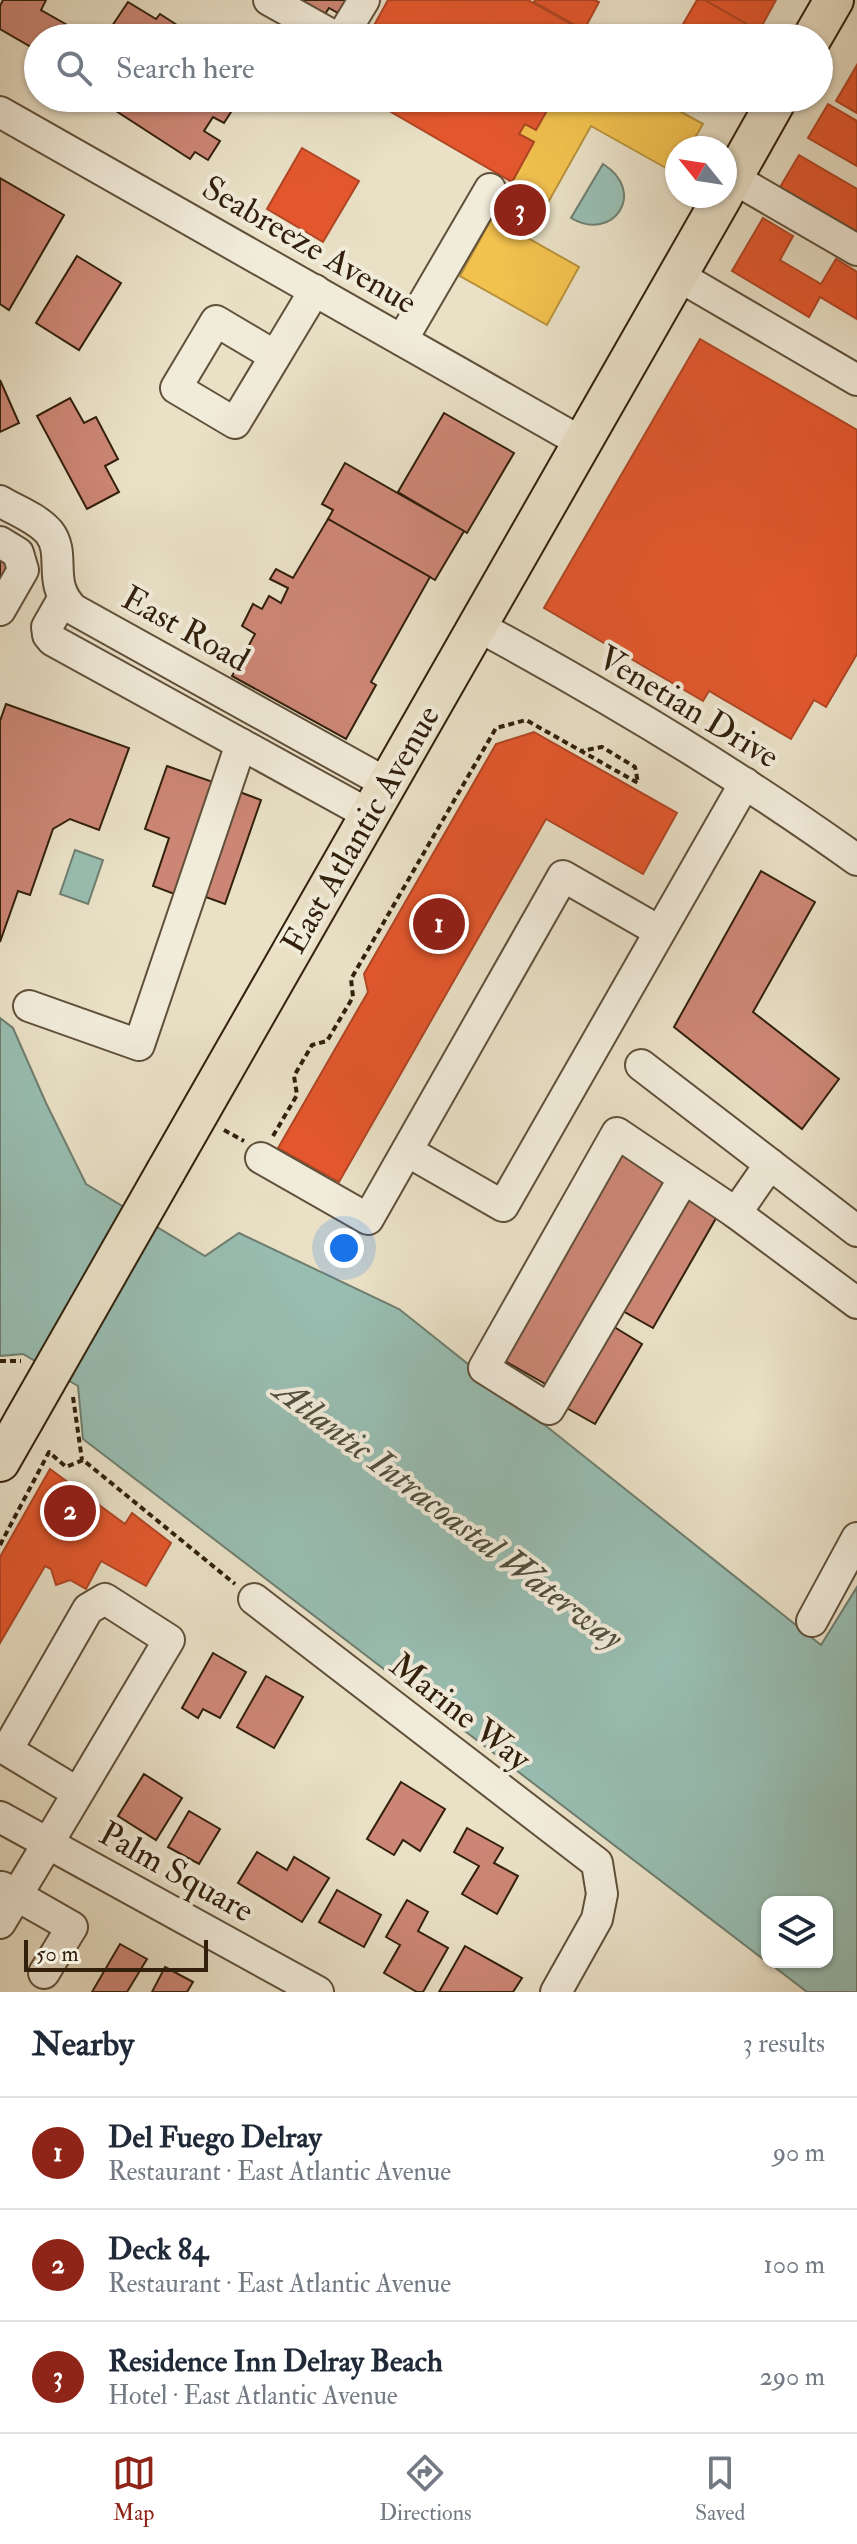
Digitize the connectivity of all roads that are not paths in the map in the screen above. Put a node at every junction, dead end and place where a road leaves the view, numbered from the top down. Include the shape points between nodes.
1 (269, 0) edge
2 (364, 0) edge
3 (834, 0) edge
4 (313, 24) edge
5 (348, 24) edge
6 (820, 24) edge
7 (0, 112) edge
8 (770, 112) edge
9 (737, 171) edge
10 (490, 189) dead end
11 (737, 194) edge
12 (716, 208) edge
13 (857, 250) edge
14 (677, 275) junction
15 (315, 290) junction
16 (402, 340) junction
17 (275, 356) dead end
18 (857, 380) edge
19 (581, 442) junction
20 (0, 501) edge
21 (0, 542) edge
22 (63, 599) junction
23 (0, 610) edge
24 (476, 625) junction
25 (241, 744) junction
26 (745, 783) junction
27 (377, 799) junction
28 (857, 860) edge
29 (659, 931) junction
30 (29, 1006) dead end
31 (641, 1065) dead end
32 (261, 1147) road end
33 (407, 1151) junction
34 (770, 1164) junction
35 (684, 1178) junction
36 (736, 1213) junction
37 (857, 1231) edge
38 (857, 1303) edge
39 (0, 1462) edge
40 (857, 1538) edge
41 (254, 1599) road end
42 (812, 1621) dead end
43 (78, 1793) junction
44 (0, 1817) edge
45 (48, 1843) junction
46 (8, 1891) edge
47 (0, 1923) edge
48 (44, 1973) dead end
49 (318, 1992) edge
50 (556, 1992) edge

1 - 4 street
2 - 5 street
3 - 6 main road
7 - 15 street, Seabreeze Avenue
8 - 9 main road, East Atlantic Avenue
10 - 16 street
11 - 13 street
12 - 14 main road, East Atlantic Avenue
14 - 18 street
14 - 19 main road, East Atlantic Avenue
15 - 16 street, Seabreeze Avenue
15 - 17 street
16 - 19 street, Seabreeze Avenue
19 - 24 main road, East Atlantic Avenue
20 - 22 street via 50,533
21 - 23 street via 18,553 23,570
22 - 25 street via 47,627 52,640
22 - 27 street, East Road
24 - 26 street, Venetian Drive
24 - 27 main road, East Atlantic Avenue
25 - 27 street
25 - 30 street via 139,1045
26 - 28 street, Venetian Drive
26 - 29 street
27 - 39 main road, East Atlantic Avenue, bridge
29 - 33 street via 563,876
29 - 33 street via 503,1206
31 - 34 street
32 - 33 street via 368,1219
34 - 36 street
34 - 37 street
35 - 35 street via 617,1133 484,1368 549,1409
35 - 36 street
36 - 38 street
40 - 42 street
41 - 50 street, Marine Way via 597,1863 602,1894 597,1919
43 - 43 street via 169,1640 105,1599 88,1609 7,1750
43 - 45 street
44 - 45 street, Palm Square
45 - 46 street
45 - 49 street, Palm Square
46 - 47 street
46 - 48 street via 72,1927

